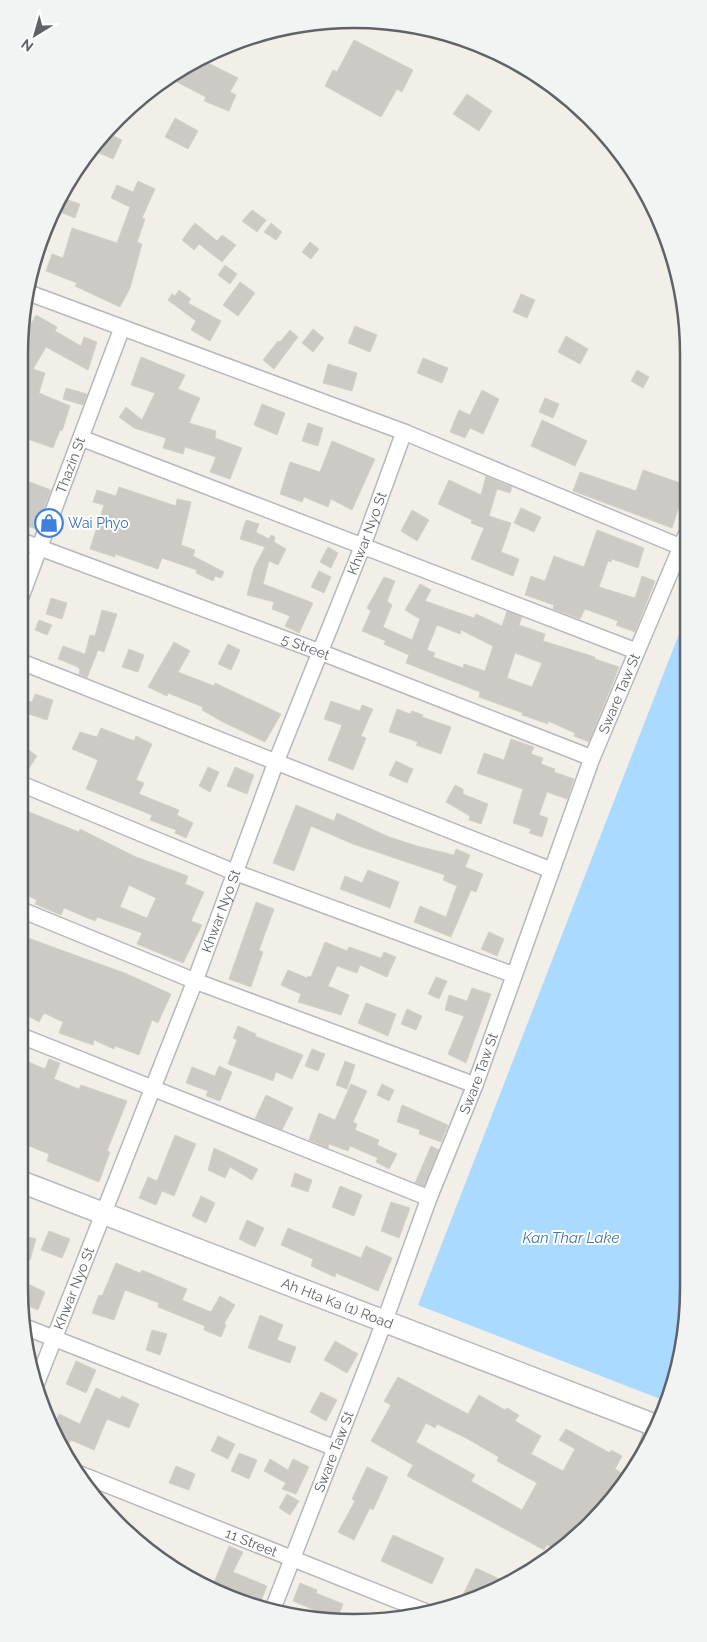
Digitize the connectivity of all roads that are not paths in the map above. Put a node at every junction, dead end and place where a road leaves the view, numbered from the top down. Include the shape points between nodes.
1 (33, 295) edge
2 (122, 328) junction
3 (404, 432) junction
4 (80, 438) junction
5 (680, 539) edge
6 (28, 543) edge
7 (363, 545) junction
8 (40, 548) junction
9 (680, 550) edge
10 (28, 579) edge
11 (636, 651) junction
12 (320, 652) junction
13 (28, 666) edge
14 (592, 758) junction
15 (276, 762) junction
16 (28, 787) edge
17 (551, 870) junction
18 (234, 872) junction
19 (28, 913) edge
20 (514, 976) junction
21 (195, 980) junction
22 (28, 1039) edge
23 (475, 1085) junction
24 (152, 1088) junction
25 (28, 1184) edge
26 (429, 1198) junction
27 (103, 1213) junction
28 (384, 1320) junction
29 (30, 1329) edge
30 (55, 1339) junction
31 (40, 1376) edge
32 (650, 1424) edge
33 (335, 1448) junction
34 (87, 1477) edge
35 (292, 1559) junction
36 (274, 1604) edge
37 (417, 1608) edge

1 - 2 street
2 - 3 street
2 - 4 street, Thazin St
3 - 5 street
3 - 7 street, Khwar Nyo St
4 - 7 street
4 - 8 street, Thazin St
6 - 8 street, 5 Street
7 - 11 street
7 - 12 street, Khwar Nyo St
8 - 10 street, Thazin St
8 - 12 street, 5 Street
9 - 11 street, Sware Taw St
11 - 14 street, Sware Taw St
12 - 14 street, 5 Street
12 - 15 street, Khwar Nyo St
13 - 15 street
14 - 17 street, Sware Taw St
15 - 17 street
15 - 18 street, Khwar Nyo St
16 - 18 street
17 - 20 street, Sware Taw St
18 - 20 street
18 - 21 street, Khwar Nyo St
19 - 21 street
20 - 23 street, Sware Taw St
21 - 23 street
21 - 24 street, Khwar Nyo St
22 - 24 street
23 - 26 street, Sware Taw St
24 - 26 street
24 - 27 street, Khwar Nyo St
25 - 27 street, Ah Hta Ka (1) Road
26 - 28 street, Sware Taw St
27 - 28 street, Ah Hta Ka (1) Road
27 - 30 street, Khwar Nyo St
28 - 32 street, Ah Hta Ka (1) Road
28 - 33 street, Sware Taw St
29 - 30 street
30 - 31 street, Khwar Nyo St
30 - 33 street
33 - 35 street, Sware Taw St
34 - 35 street, 11 Street
35 - 36 street, Sware Taw St
35 - 37 street, 11 Street

